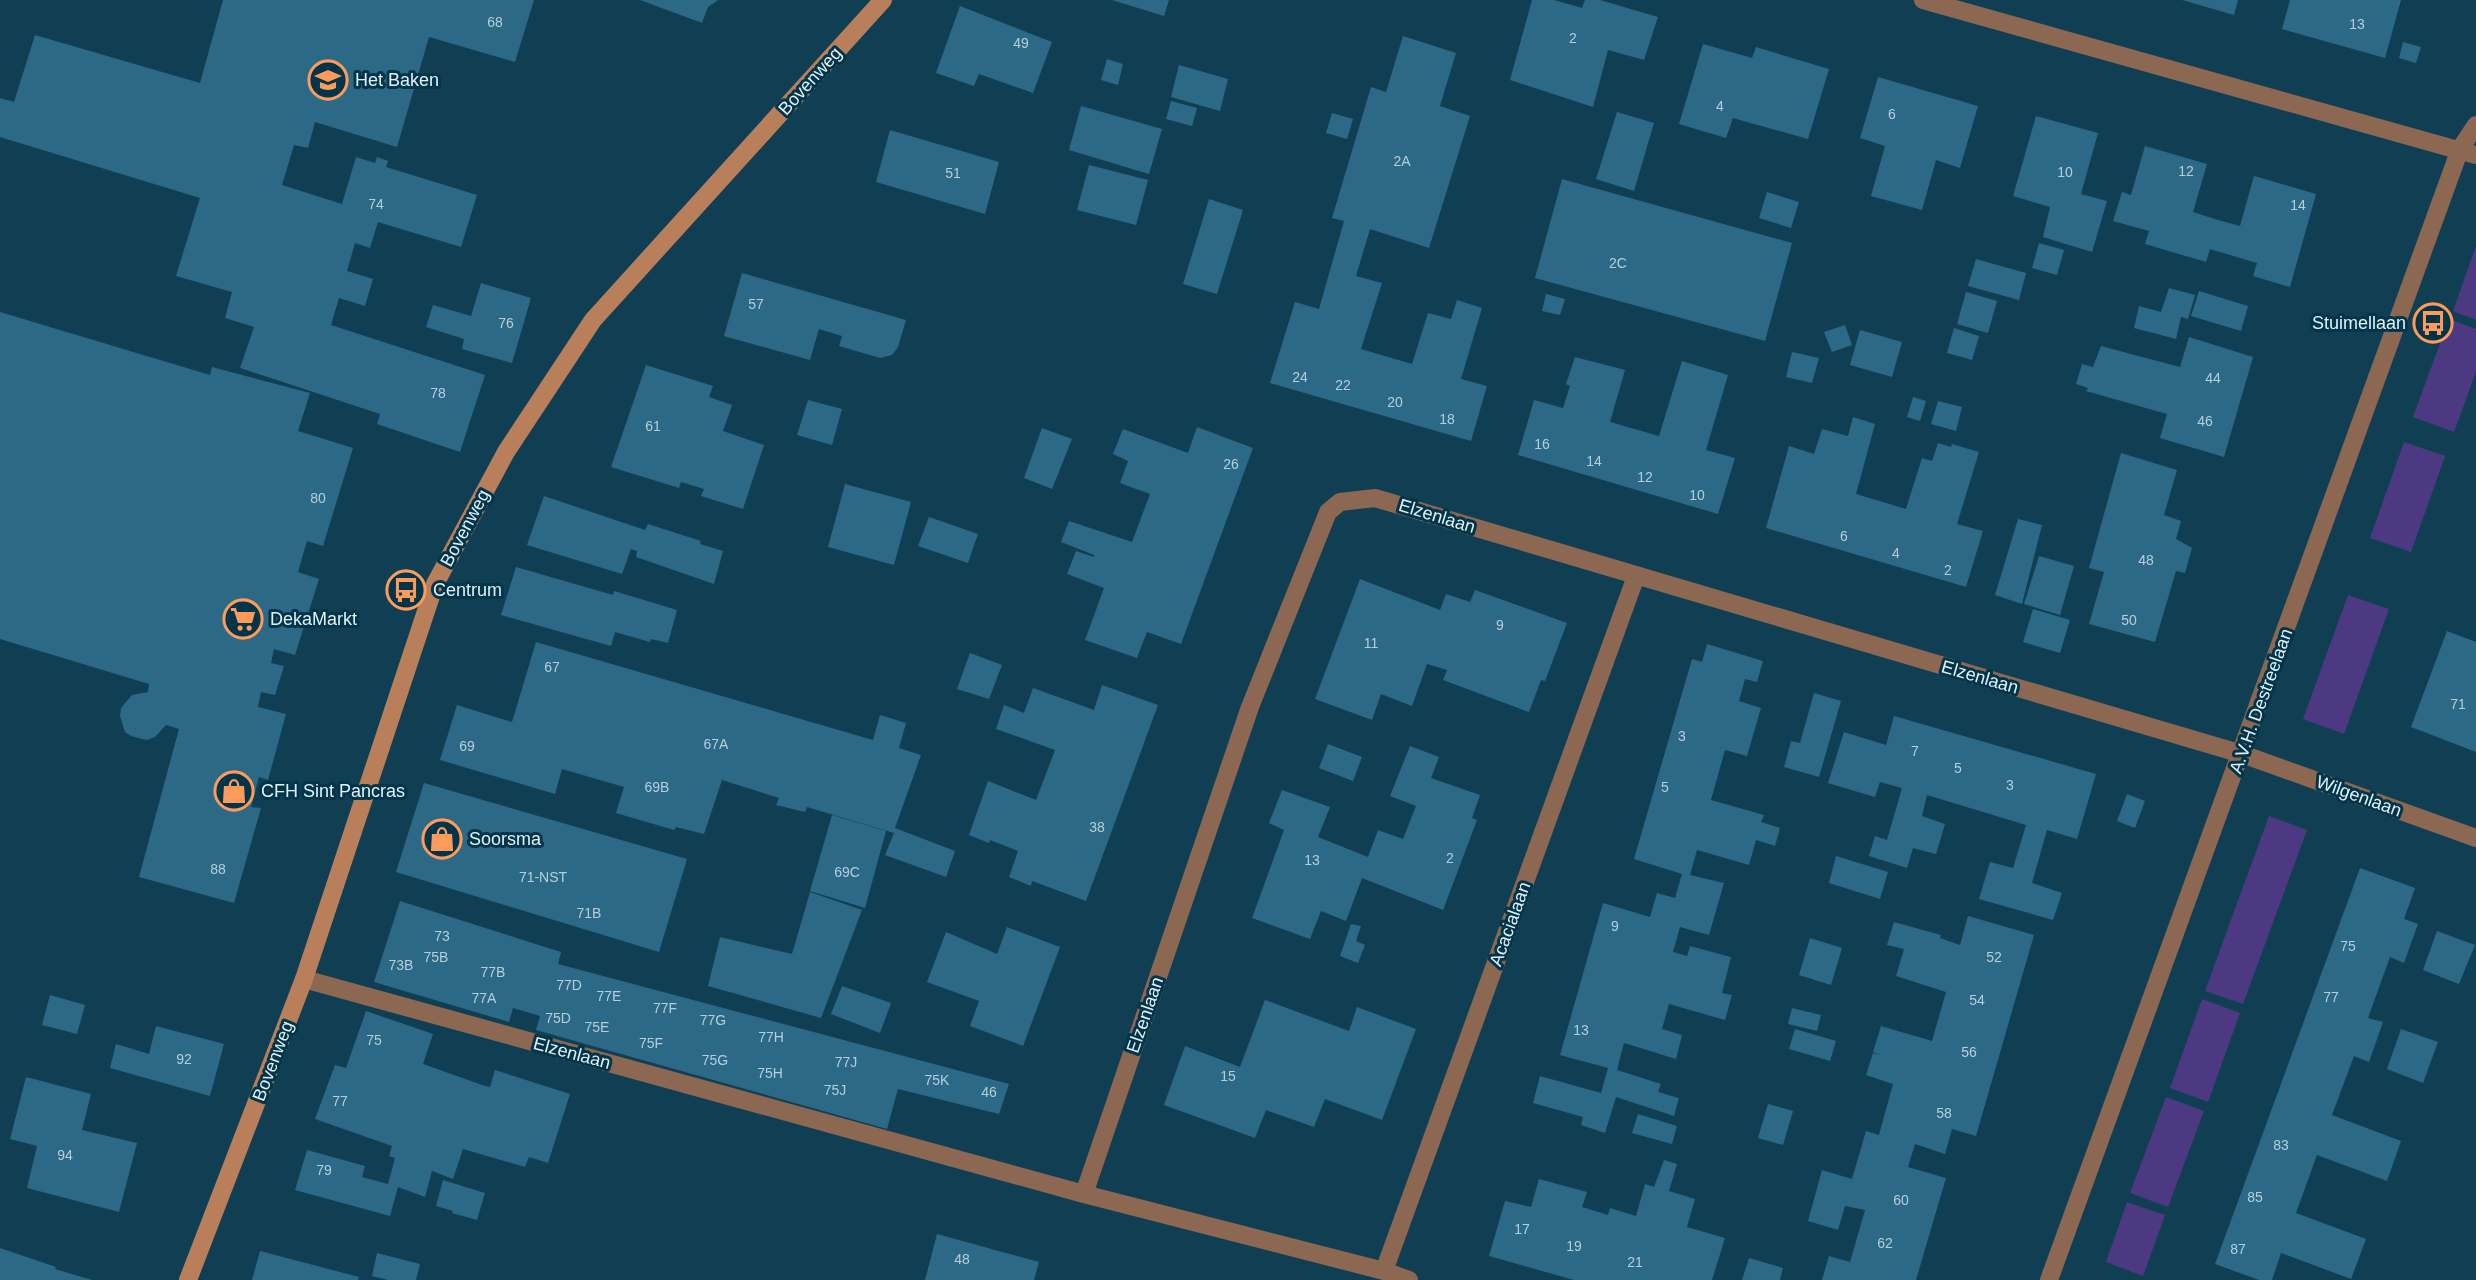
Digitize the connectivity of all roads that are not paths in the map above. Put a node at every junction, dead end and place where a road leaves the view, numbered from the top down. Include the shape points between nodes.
1 (883, 0) edge
2 (1923, 0) edge
3 (2476, 125) edge
4 (2468, 152) edge
5 (1636, 576) junction
6 (2242, 754) junction
7 (2476, 838) edge
8 (304, 979) junction
9 (1084, 1194) junction
10 (1384, 1271) junction
11 (188, 1280) edge
12 (1409, 1280) edge
13 (2049, 1280) edge

1 - 8 street, Bovenweg via 593,320 506,452 435,584
2 - 4 street
3 - 4 street, A.V.H. Destreelaan
4 - 6 street, A.V.H. Destreelaan
5 - 6 street, Elzenlaan
5 - 9 street, Elzenlaan via 1375,498 1340,502 1328,512 1250,707
5 - 10 street, Acacialaan
6 - 7 street, Wilgenlaan
6 - 13 street, A.V.H. Destreelaan
8 - 9 street, Elzenlaan
8 - 11 street, Bovenweg
9 - 10 street, Elzenlaan
10 - 12 street, Elzenlaan

